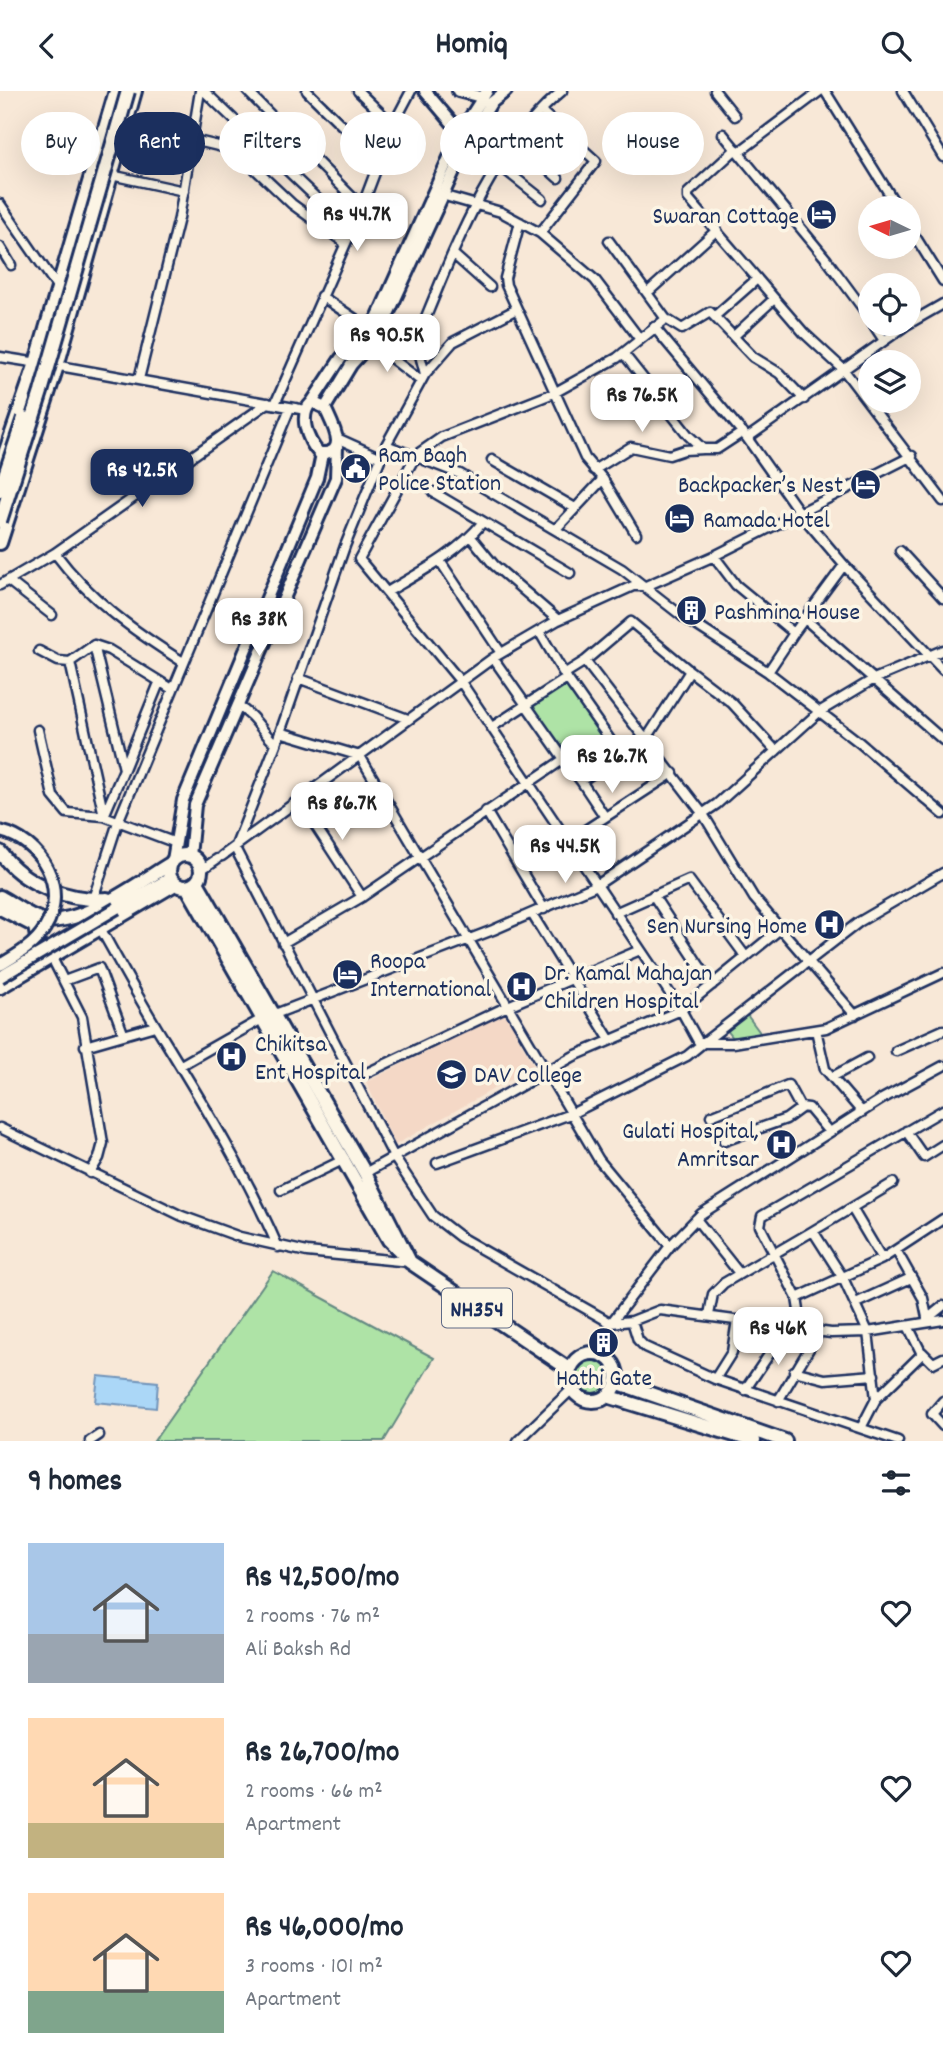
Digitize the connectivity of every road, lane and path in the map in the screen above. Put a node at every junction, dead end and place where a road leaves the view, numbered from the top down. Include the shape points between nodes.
1 (119, 91) edge
2 (128, 91) edge
3 (135, 91) edge
4 (202, 91) edge
5 (247, 91) edge
6 (307, 91) edge
7 (358, 91) edge
8 (411, 91) edge
9 (425, 91) edge
10 (458, 91) edge
11 (506, 91) edge
12 (562, 91) edge
13 (715, 91) edge
14 (823, 91) edge
15 (904, 91) edge
16 (484, 94) edge
17 (541, 111) joint
18 (129, 112) edge
19 (197, 112) edge
20 (380, 112) edge
21 (400, 112) edge
22 (443, 112) edge
23 (476, 112) edge
24 (484, 112) edge
25 (734, 116) dead end
26 (340, 124) edge
27 (723, 134) dead end
28 (205, 144) edge
29 (738, 151) junction
30 (943, 157) edge
31 (114, 165) edge
32 (111, 175) junction
33 (186, 175) edge
34 (374, 175) edge
35 (446, 175) edge
36 (452, 175) edge
37 (494, 175) edge
38 (512, 175) edge
39 (555, 175) edge
40 (558, 178) dead end
41 (184, 191) junction
42 (445, 196) junction
43 (890, 196) edge
44 (542, 199) dead end
45 (0, 204) edge
46 (478, 205) junction
47 (362, 207) junction
48 (520, 222) junction
49 (717, 230) junction
50 (351, 231) junction
51 (540, 233) junction
52 (609, 241) dead end
53 (345, 243) junction
54 (921, 246) edge
55 (0, 247) edge
56 (453, 254) junction
57 (11, 265) dead end
58 (757, 279) junction
59 (943, 281) edge
60 (490, 287) dead end
61 (58, 289) junction
62 (648, 293) junction
63 (321, 296) junction
64 (774, 299) junction
65 (858, 302) edge
66 (943, 304) edge
67 (517, 309) junction
68 (715, 316) junction
69 (921, 317) edge
70 (666, 319) junction
71 (654, 327) junction
72 (734, 336) junction
73 (881, 336) edge
74 (888, 336) edge
75 (369, 337) junction
76 (639, 338) junction
77 (883, 339) junction
78 (623, 353) junction
79 (0, 358) edge
80 (36, 363) junction
81 (57, 366) junction
82 (843, 369) junction
83 (423, 378) junction
84 (139, 379) junction
85 (554, 393) junction
86 (804, 399) junction
87 (272, 403) junction
88 (309, 406) junction
89 (290, 408) junction
90 (325, 408) junction
91 (745, 435) junction
92 (338, 443) junction
93 (386, 445) junction
94 (704, 449) junction
95 (322, 454) junction
96 (416, 454) junction
97 (912, 456) junction
98 (379, 457) junction
99 (492, 460) dead end
100 (0, 468) edge
101 (594, 470) junction
102 (603, 479) junction
103 (0, 490) edge
104 (433, 492) dead end
105 (943, 501) edge
106 (575, 508) junction
107 (800, 513) junction
108 (0, 521) edge
109 (483, 522) junction
110 (556, 529) junction
111 (636, 534) dead end
112 (471, 537) junction
113 (0, 543) edge
114 (345, 546) junction
115 (900, 551) dead end
116 (55, 553) junction
117 (714, 556) junction
118 (359, 559) junction
119 (440, 561) junction
120 (844, 565) junction
121 (570, 573) dead end
122 (9, 582) junction
123 (0, 585) edge
124 (646, 586) junction
125 (387, 592) junction
126 (943, 598) edge
127 (52, 615) dead end
128 (805, 619) junction
129 (558, 620) junction
130 (538, 631) junction
131 (794, 633) junction
132 (94, 646) junction
133 (943, 650) edge
134 (39, 651) dead end
135 (498, 655) junction
136 (929, 656) junction
137 (585, 661) junction
138 (70, 662) junction
139 (183, 662) junction
140 (943, 670) edge
141 (690, 671) junction
142 (768, 673) junction
143 (565, 676) junction
144 (298, 678) junction
145 (874, 679) junction
146 (461, 682) junction
147 (159, 683) junction
148 (172, 689) junction
149 (527, 705) junction
150 (237, 706) junction
151 (820, 712) junction
152 (408, 719) junction
153 (492, 727) junction
154 (38, 730) dead end
155 (280, 732) junction
156 (647, 737) junction
157 (943, 740) edge
158 (276, 744) junction
159 (776, 751) junction
160 (620, 754) junction
161 (360, 756) junction
162 (564, 759) junction
163 (124, 769) junction
164 (673, 773) junction
165 (581, 781) junction
166 (527, 783) junction
167 (300, 801) junction
168 (486, 811) junction
169 (703, 814) junction
170 (943, 814) edge
171 (104, 816) junction
172 (605, 817) junction
173 (118, 822) junction
174 (0, 831) edge
175 (567, 842) junction
176 (176, 843) junction
177 (235, 848) junction
178 (0, 852) edge
179 (190, 856) junction
180 (421, 858) junction
181 (172, 862) junction
182 (943, 873) edge
183 (186, 880) junction
184 (597, 885) junction
185 (653, 895) junction
186 (0, 897) edge
187 (362, 897) junction
188 (116, 903) junction
189 (91, 905) junction
190 (0, 908) edge
191 (544, 909) junction
192 (615, 913) junction
193 (532, 914) junction
194 (100, 928) junction
195 (779, 930) junction
196 (469, 939) junction
197 (283, 943) junction
198 (640, 950) junction
199 (746, 957) junction
200 (46, 959) junction
201 (809, 962) junction
202 (0, 965) edge
203 (0, 977) edge
204 (942, 977) edge
205 (571, 978) junction
206 (64, 981) junction
207 (712, 985) junction
208 (0, 987) edge
209 (313, 1002) junction
210 (508, 1006) junction
211 (681, 1010) junction
212 (855, 1015) junction
213 (268, 1017) junction
214 (155, 1026) junction
215 (816, 1030) junction
216 (943, 1030) edge
217 (123, 1033) junction
218 (610, 1040) junction
219 (703, 1043) junction
220 (85, 1046) junction
221 (896, 1051) dead end
222 (867, 1058) dead end
223 (181, 1065) junction
224 (943, 1066) edge
225 (547, 1071) junction
226 (832, 1077) junction
227 (354, 1079) junction
228 (801, 1108) junction
229 (943, 1110) edge
230 (862, 1112) junction
231 (573, 1113) junction
232 (711, 1116) dead end
233 (0, 1128) edge
234 (906, 1131) junction
235 (829, 1132) junction
236 (724, 1141) dead end
237 (943, 1145) edge
238 (394, 1157) junction
239 (345, 1159) junction
240 (437, 1163) dead end
241 (90, 1173) junction
242 (365, 1173) junction
243 (893, 1183) dead end
244 (281, 1190) dead end
245 (853, 1210) junction
246 (696, 1219) junction
247 (943, 1219) edge
248 (813, 1231) junction
249 (670, 1246) junction
250 (278, 1247) junction
251 (896, 1250) junction
252 (774, 1254) junction
253 (882, 1259) junction
254 (410, 1262) junction
255 (739, 1273) junction
256 (843, 1278) junction
257 (911, 1278) junction
258 (797, 1298) junction
259 (856, 1303) junction
260 (943, 1306) edge
261 (709, 1315) junction
262 (737, 1320) junction
263 (632, 1321) junction
264 (928, 1321) junction
265 (943, 1321) edge
266 (611, 1323) junction
267 (908, 1326) junction
268 (787, 1328) junction
269 (802, 1329) junction
270 (819, 1332) junction
271 (869, 1332) junction
272 (922, 1352) junction
273 (600, 1355) junction
274 (943, 1358) edge
275 (570, 1370) junction
276 (794, 1371) junction
277 (874, 1375) junction
278 (715, 1379) junction
279 (616, 1382) junction
280 (572, 1389) junction
281 (745, 1390) junction
282 (607, 1396) junction
283 (876, 1399) junction
284 (778, 1401) junction
285 (943, 1401) edge
286 (943, 1426) edge
287 (860, 1428) junction
288 (99, 1434) dead end
289 (90, 1441) edge
290 (518, 1441) edge
291 (754, 1441) edge
292 (785, 1441) edge
293 (898, 1441) edge

1 - 61 highway
1 - 103 highway, bridge
2 - 108 highway, bridge
3 - 18 highway
4 - 19 street
4 - 50 street
5 - 47 street
6 - 26 street
7 - 20 street
8 - 21 street
9 - 22 main road
10 - 16 main road
11 - 24 main road
12 - 17 street
13 - 25 street
14 - 29 street
14 - 43 street
15 - 30 street
16 - 23 main road
17 - 51 street via 596,161
27 - 29 street
28 - 53 street via 242,154 292,204
29 - 49 street via 687,195
29 - 65 street
31 - 32 highway
32 - 41 street
32 - 81 highway
33 - 41 street
34 - 47 street
35 - 75 main road
36 - 42 main road
37 - 46 street
38 - 44 street
39 - 40 street
41 - 84 street
42 - 46 street
42 - 75 main road via 394,307
45 - 61 street
46 - 48 street
46 - 56 street
47 - 50 street
48 - 51 street
48 - 67 street via 505,280
49 - 58 street
49 - 62 street
50 - 53 street
51 - 76 street via 595,280
52 - 62 street
53 - 63 street
54 - 59 street
55 - 57 street
56 - 60 street
56 - 83 street via 419,334
58 - 64 street
58 - 68 street
61 - 80 highway
62 - 70 street
63 - 75 street
63 - 87 street
64 - 72 street
64 - 82 street
66 - 69 street
67 - 83 street via 458,337
67 - 85 street
68 - 70 street via 706,312 682,330
68 - 72 street
70 - 71 street
71 - 76 street
71 - 91 street
72 - 86 street via 752,357 779,373
73 - 77 street
74 - 77 street
75 - 83 street
75 - 88 main road via 341,358
75 - 90 main road
76 - 78 street
77 - 82 street
78 - 85 street
78 - 94 street
79 - 80 street
80 - 81 street
80 - 100 highway
81 - 84 street
81 - 113 highway
82 - 86 street
82 - 97 street
83 - 93 street
84 - 87 street
85 - 96 street via 442,437
85 - 101 street
86 - 91 street
87 - 89 street
87 - 116 street
88 - 89 street
88 - 90 main road
88 - 95 main road via 305,423 314,448
89 - 139 street
90 - 92 main road
91 - 94 street via 717,449
91 - 107 street
92 - 95 main road
92 - 98 street
92 - 150 main road via 336,478
93 - 96 street
93 - 98 street
94 - 101 street via 669,455 631,447
95 - 176 main road via 317,478 183,800
96 - 110 street
96 - 118 street
97 - 105 street
97 - 107 street
98 - 114 street
99 - 106 street
101 - 102 street
102 - 106 street
102 - 111 street
104 - 109 street
106 - 110 street
107 - 117 street
107 - 120 street
109 - 112 street
109 - 121 street
110 - 124 street
112 - 119 street
112 - 129 street via 494,565
114 - 118 street
114 - 144 street
115 - 126 street
116 - 122 street
116 - 139 street via 81,586 120,620
117 - 124 street
117 - 131 street via 736,585
118 - 125 street
119 - 125 street
119 - 135 street
120 - 128 street
120 - 136 street
122 - 123 street
122 - 127 street
124 - 129 street via 633,586
124 - 142 street via 682,616
125 - 146 street
128 - 131 street
128 - 145 street
129 - 130 street
130 - 135 street
130 - 143 street
131 - 142 street
132 - 138 street
132 - 147 street via 109,650
132 - 163 street
133 - 136 street
134 - 138 street
135 - 146 street
135 - 149 street
136 - 140 street
136 - 145 street
137 - 141 street via 630,622
137 - 143 street
137 - 156 street
138 - 171 street
139 - 148 street
141 - 156 street
141 - 159 street via 732,703
142 - 151 street
143 - 149 street
143 - 160 street
144 - 152 street
144 - 155 street
145 - 151 street
145 - 157 street
146 - 152 street
146 - 153 street
147 - 148 street
147 - 163 street
148 - 173 street
149 - 153 street
149 - 162 street
150 - 158 street via 251,713
150 - 179 main road via 195,805
151 - 159 street
151 - 170 street
152 - 161 street
153 - 166 street
154 - 171 street via 52,796 67,813
155 - 158 street
155 - 161 street
156 - 160 street
156 - 164 street
158 - 177 street
159 - 169 street
160 - 165 street
161 - 167 street
161 - 180 street
162 - 165 street
162 - 166 street
163 - 171 street
164 - 169 street
164 - 172 street
165 - 172 street
166 - 168 street
166 - 175 street
167 - 177 street
167 - 187 street
168 - 180 street
168 - 191 street
169 - 184 street
169 - 195 street
171 - 173 street
172 - 175 street
173 - 176 street
173 - 189 street
174 - 202 main road, bridge via 18,837 40,855 52,879 53,893 44,930
175 - 184 street
176 - 181 main road
177 - 183 street
177 - 197 street
178 - 189 highway via 12,869 33,882
179 - 181 highway
179 - 183 highway, NH354 via 197,861
180 - 187 street
180 - 196 street
181 - 183 highway, NH354
181 - 188 highway
182 - 201 street via 859,922
183 - 188 main road
183 - 194 highway
183 - 213 highway, NH354
184 - 191 street
184 - 192 street
185 - 192 street
185 - 199 street via 689,880
185 - 207 street
186 - 189 highway via 41,920 69,918
187 - 197 street
188 - 189 highway
188 - 203 main road, bridge
189 - 194 street
190 - 200 highway via 34,926
191 - 193 street
192 - 198 street
193 - 196 street
193 - 205 street
194 - 200 highway
194 - 214 street
195 - 199 street
195 - 201 street
196 - 209 street
196 - 210 street
197 - 209 street
198 - 205 street
198 - 211 street
199 - 207 street
200 - 206 street
200 - 208 highway
201 - 212 street
201 - 219 street
204 - 212 street
205 - 210 street
205 - 218 street
206 - 217 street via 99,968
206 - 220 street via 80,1010
207 - 211 street
209 - 213 street
209 - 227 street
210 - 225 street
210 - 227 street
211 - 218 street
211 - 219 street via 695,1038
212 - 215 street
213 - 223 street
213 - 239 highway, NH354
213 - 242 highway, NH354
214 - 217 street
214 - 223 street
215 - 219 street
215 - 226 street via 821,1063
216 - 221 street
217 - 220 street
218 - 225 street
219 - 231 street via 687,1056
220 - 241 street via 103,1143
222 - 226 street
223 - 250 street via 251,1187
224 - 230 street
225 - 231 street
225 - 238 street
226 - 230 street
227 - 238 street
228 - 232 street via 788,1085
228 - 235 street via 809,1108
228 - 236 street via 786,1119
229 - 234 street
230 - 235 street
231 - 240 street
231 - 249 street via 599,1160
233 - 241 street
234 - 237 street via 923,1157
234 - 252 street via 762,1216 760,1226
235 - 246 street
238 - 242 street
238 - 266 street via 424,1205 444,1226
239 - 244 street
239 - 254 highway, NH354 via 389,1240
241 - 250 street via 182,1216
242 - 254 highway, NH354
243 - 245 street
245 - 248 street
245 - 253 street
246 - 249 street
246 - 255 street
247 - 251 street
248 - 252 street
248 - 256 street
249 - 266 street
250 - 254 street
251 - 253 street
251 - 257 street
252 - 255 street
252 - 258 street
253 - 256 street
254 - 275 highway, NH354
255 - 261 street via 716,1290
256 - 258 street
256 - 259 street
257 - 259 street
257 - 264 street via 923,1298
258 - 269 street
259 - 271 street
260 - 264 street
261 - 262 street
261 - 263 street via 660,1310
262 - 268 street
262 - 278 street via 732,1352
263 - 266 street
263 - 278 street via 645,1347
264 - 265 street
264 - 267 street
266 - 273 street
267 - 271 street
267 - 272 street
268 - 269 street
268 - 281 street
269 - 270 street
270 - 271 street
270 - 276 street
271 - 277 street
272 - 274 street via 933,1363
272 - 283 street
273 - 275 highway via 582,1356
273 - 279 highway via 611,1362
275 - 280 highway
276 - 277 street via 825,1379
276 - 284 street
277 - 283 street
278 - 281 street
279 - 282 highway
279 - 292 highway
280 - 282 highway via 584,1400
280 - 290 street
281 - 284 street
282 - 291 highway
283 - 287 street
284 - 287 street
285 - 286 street via 932,1414
287 - 293 street
288 - 289 street

